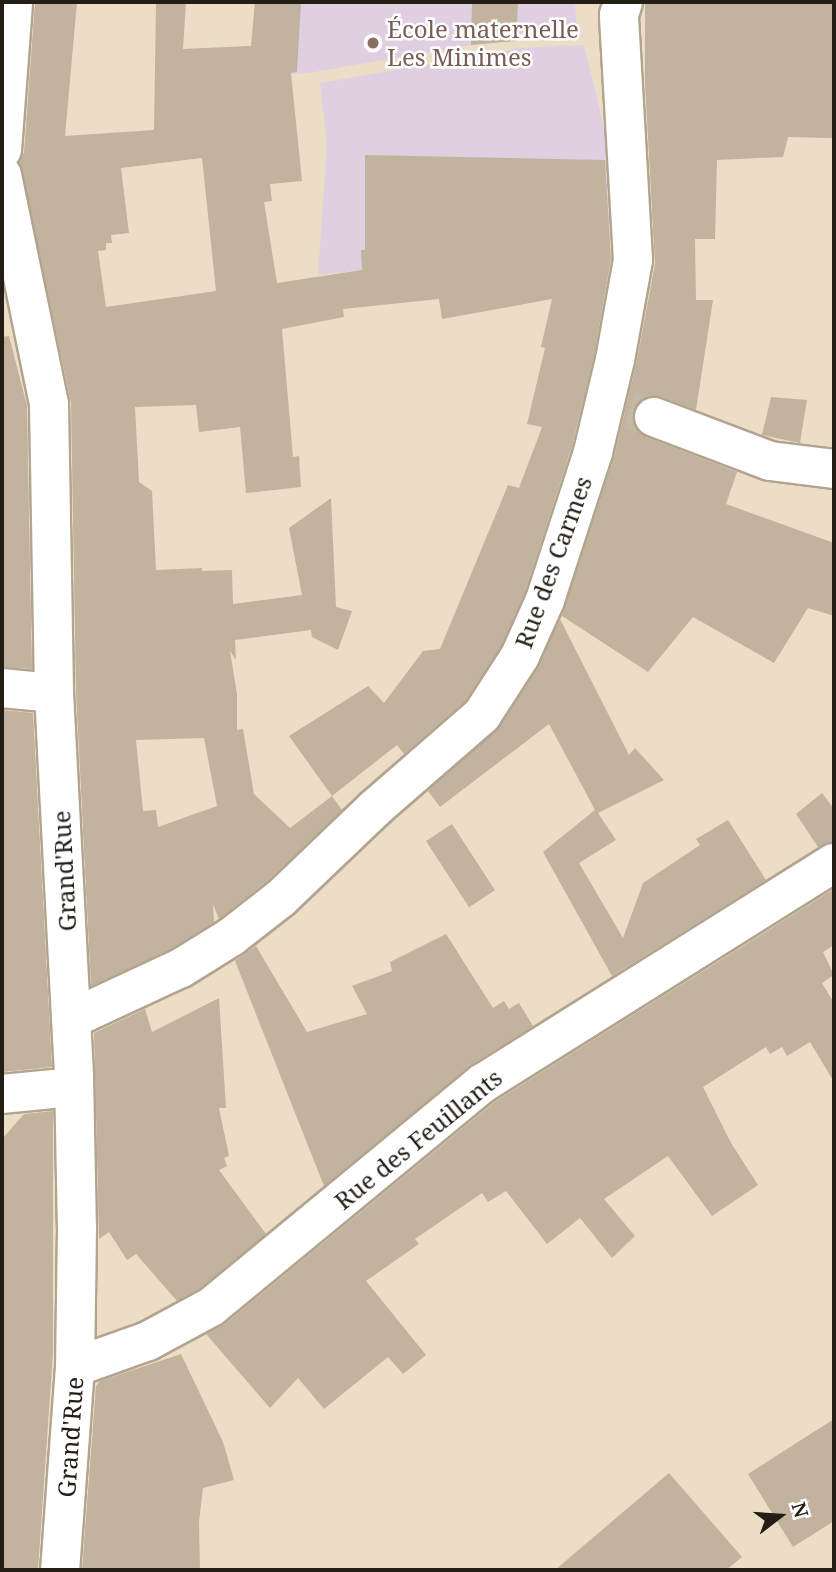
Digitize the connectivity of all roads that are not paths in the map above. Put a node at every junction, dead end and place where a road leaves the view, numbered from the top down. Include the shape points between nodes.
1 (13, 2) edge
2 (621, 8) edge
3 (2, 150) edge
4 (2, 175) edge
5 (6, 214) edge
6 (654, 417) tunnel mouth
7 (834, 468) edge
8 (2, 688) edge
9 (54, 693) junction
10 (834, 863) edge
11 (71, 1018) junction
12 (74, 1087) junction
13 (5, 1099) edge
14 (75, 1367) junction
15 (60, 1570) edge

1 - 3 street
2 - 11 street, Rue des Carmes via 633,260 593,452 545,600 520,656 482,715 281,898 181,968
4 - 5 street, Grand'Rue
5 - 9 street, Grand'Rue via 49,404
6 - 7 street via 770,461
8 - 9 street
9 - 11 street, Grand'Rue
10 - 14 street, Rue des Feuillants via 483,1083 211,1307 148,1341
11 - 12 street, Grand'Rue
12 - 13 street
12 - 14 street, Grand'Rue
14 - 15 street, Grand'Rue

